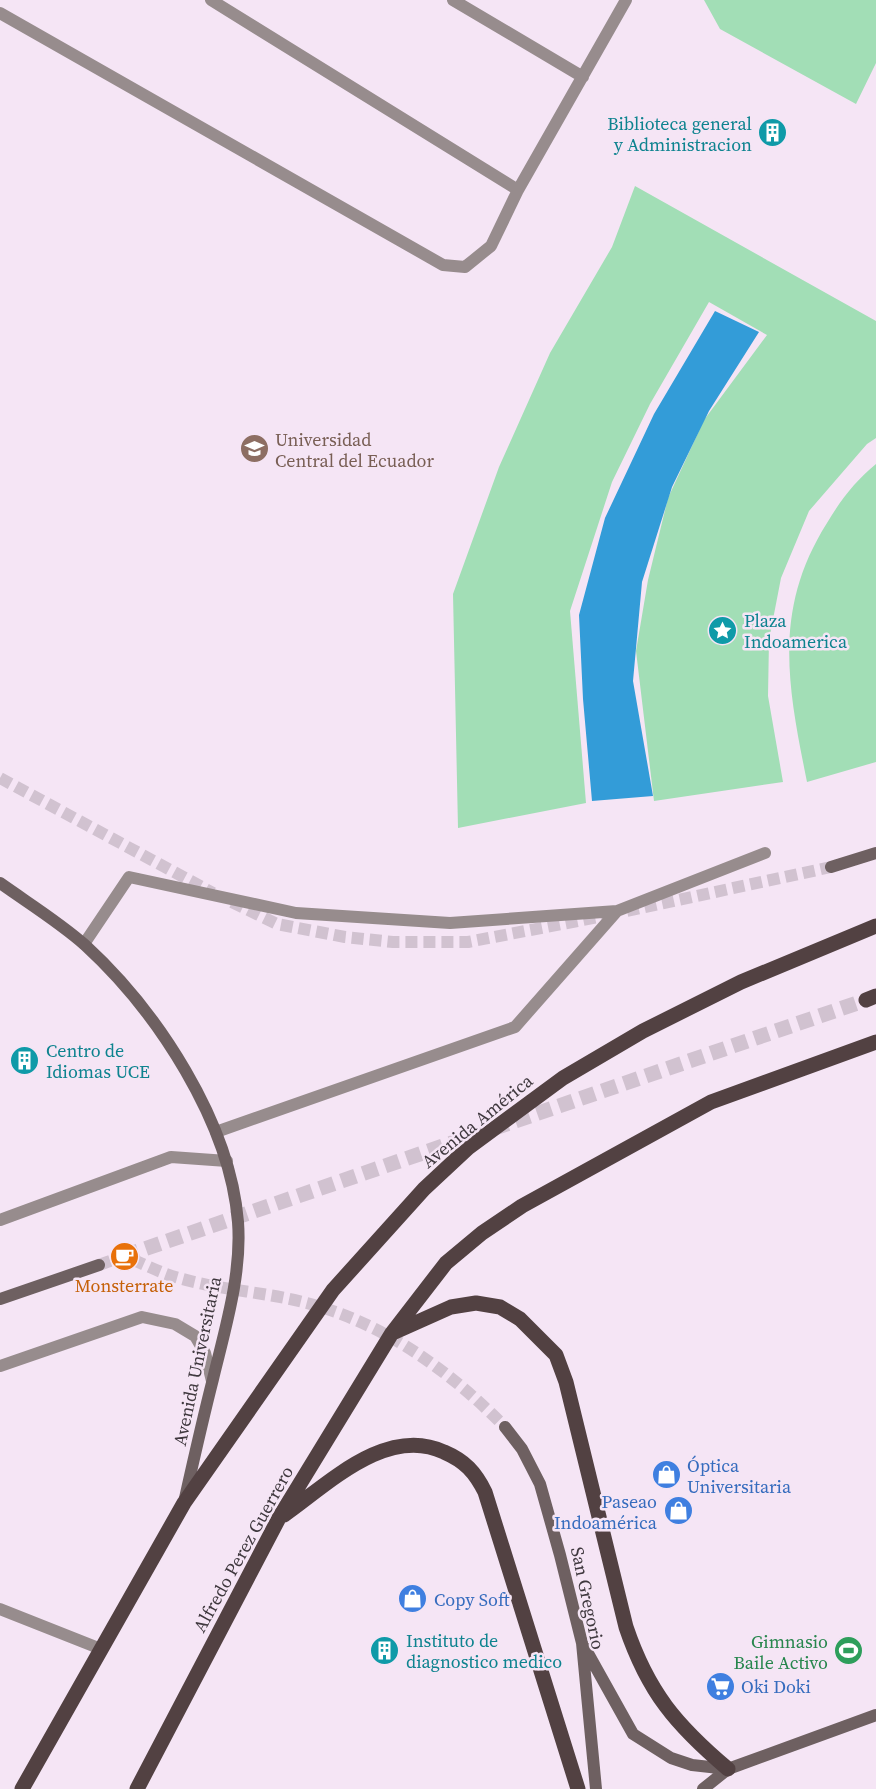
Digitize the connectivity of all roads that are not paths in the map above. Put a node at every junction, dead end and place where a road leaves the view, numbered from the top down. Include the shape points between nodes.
1 (211, 0) edge
2 (453, 0) edge
3 (626, 0) edge
4 (0, 13) edge
5 (583, 77) junction
6 (518, 190) junction
7 (765, 853) dead end
8 (876, 853) edge
9 (831, 867) tunnel mouth
10 (0, 884) edge
11 (617, 911) junction
12 (876, 926) edge
13 (84, 944) junction
14 (876, 1042) edge
15 (216, 1132) junction
16 (227, 1161) junction
17 (0, 1220) edge
18 (99, 1265) tunnel mouth
19 (0, 1299) edge
20 (392, 1333) junction
21 (0, 1366) edge
22 (212, 1381) junction
23 (505, 1427) tunnel mouth
24 (184, 1503) junction
25 (279, 1518) junction
26 (0, 1609) edge
27 (582, 1642) junction
28 (101, 1649) junction
29 (876, 1715) edge
30 (728, 1769) junction
31 (22, 1789) edge
32 (137, 1789) edge
33 (578, 1789) edge
34 (596, 1789) edge
35 (704, 1789) edge

1 - 6 street
2 - 5 street
3 - 5 street
4 - 6 street via 443,265 465,267 491,246
5 - 6 street
7 - 11 street
8 - 9 street
10 - 13 street, Avenida Universitaria
11 - 13 street via 450,923 296,913 129,877
11 - 15 street via 514,1027
12 - 24 main road, Avenida América via 672,1015 563,1078 468,1148 424,1189 333,1290
13 - 15 street, Avenida Universitaria via 136,999 183,1067
14 - 20 main road via 711,1102 522,1206 446,1263
15 - 16 street, Avenida Universitaria
16 - 17 street via 171,1157
16 - 22 street, Avenida Universitaria via 238,1222 236,1267
18 - 19 street
20 - 25 main road, Alfredo Perez Guerrero
20 - 30 main road via 450,1307 476,1303 500,1307 520,1319 556,1355 638,1662 671,1715
21 - 22 street via 142,1317 175,1324 195,1336 205,1353
22 - 24 street, Avenida Universitaria
23 - 27 street, San Gregorio via 540,1484
24 - 28 main road
25 - 32 main road, Alfredo Perez Guerrero
25 - 33 main road via 357,1463 400,1445 416,1444 462,1460 477,1475 485,1492
26 - 28 street
27 - 30 street via 633,1734 671,1758
27 - 34 street, San Gregorio
28 - 31 main road
29 - 30 street
30 - 35 street

